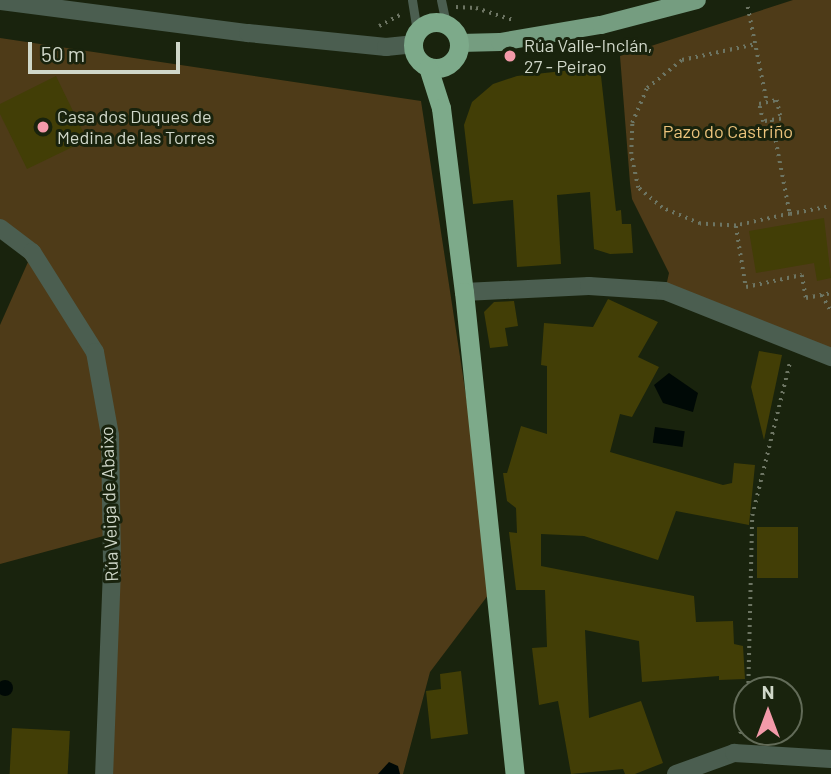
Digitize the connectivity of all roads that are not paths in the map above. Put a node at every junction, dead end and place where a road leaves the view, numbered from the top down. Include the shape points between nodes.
1 (412, 0) edge
2 (441, 0) edge
3 (697, 0) edge
4 (0, 1) edge
5 (446, 24) junction
6 (415, 37) junction
7 (460, 43) junction
8 (452, 62) junction
9 (428, 67) junction
10 (443, 124) junction
11 (0, 228) edge
12 (464, 292) junction
13 (831, 357) edge
14 (831, 759) edge
15 (104, 774) edge
16 (515, 774) edge
17 (676, 774) edge

1 - 6 lane
2 - 5 lane
3 - 7 main road via 601,25 500,42
4 - 6 street via 377,46
5 - 6 highway via 430,22
5 - 7 highway
6 - 9 highway via 418,60
7 - 8 highway
8 - 9 highway
8 - 10 highway
9 - 10 highway
10 - 12 highway
11 - 15 street, Rúa Veiga de Abaixo via 32,252 95,352 110,447 112,569
12 - 13 street via 589,286 665,291
12 - 16 highway
14 - 17 street via 734,753

